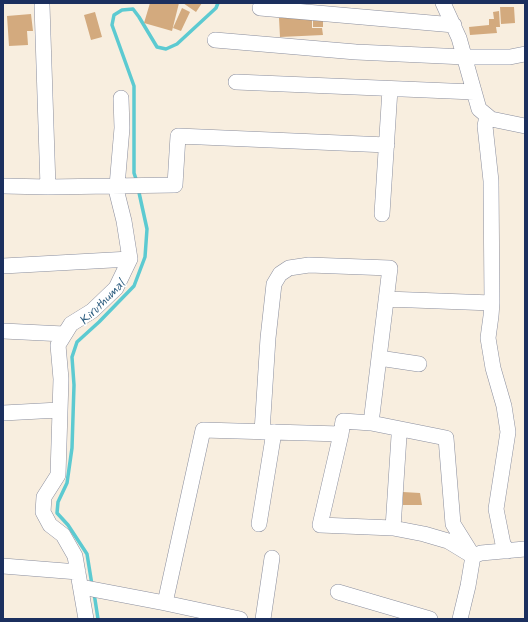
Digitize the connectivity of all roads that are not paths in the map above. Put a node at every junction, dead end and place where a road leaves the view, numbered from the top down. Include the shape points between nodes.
1 (443, 3) edge
2 (42, 4) dead end
3 (260, 8) dead end
4 (454, 25) junction
5 (215, 40) dead end
6 (525, 54) edge
7 (465, 57) junction
8 (236, 82) dead end
9 (390, 89) junction
10 (474, 92) junction
11 (121, 98) dead end
12 (487, 116) junction
13 (525, 126) edge
14 (387, 145) junction
15 (3, 186) edge
16 (117, 186) junction
17 (48, 187) junction
18 (382, 214) dead end
19 (130, 259) junction
20 (3, 266) edge
21 (386, 299) junction
22 (492, 303) junction
23 (3, 331) edge
24 (64, 334) junction
25 (379, 358) junction
26 (419, 364) dead end
27 (59, 410) junction
28 (3, 413) edge
29 (371, 423) junction
30 (268, 432) junction
31 (341, 434) junction
32 (399, 436) dead end
33 (259, 524) dead end
34 (393, 528) junction
35 (525, 549) edge
36 (508, 551) junction
37 (473, 556) junction
38 (272, 558) dead end
39 (3, 566) edge
40 (79, 579) junction
41 (338, 592) dead end
42 (165, 603) junction
43 (86, 619) edge
44 (240, 619) edge
45 (263, 619) edge
46 (430, 619) edge
47 (460, 619) edge

1 - 4 street
2 - 17 street
3 - 4 street
4 - 7 street
5 - 7 street via 356,52
6 - 7 street via 510,57
7 - 10 street
8 - 9 street
9 - 10 street
9 - 14 street
10 - 12 street via 479,109
11 - 16 street via 122,128
12 - 13 street
12 - 22 street via 485,126 491,181
14 - 16 street via 178,136 175,185
14 - 18 street
15 - 17 street
16 - 17 street
16 - 19 street
19 - 20 street
19 - 24 street via 116,288 92,311 71,324
21 - 22 street
21 - 25 street
21 - 30 street via 390,268 309,265 289,268 280,274 274,284 268,338
22 - 36 street via 488,338 508,432 496,509 503,544
23 - 24 street
24 - 27 street via 58,345
25 - 26 street
25 - 29 street
27 - 28 street
27 - 40 street via 58,475 44,497 43,512 75,556
29 - 31 street via 343,421
29 - 37 street via 446,438 453,524
30 - 31 street
30 - 33 street
30 - 42 street via 203,430
31 - 34 street via 320,526
32 - 34 street
34 - 37 street via 448,541
35 - 36 street
36 - 37 street
37 - 47 street
38 - 45 street
39 - 40 street
40 - 42 street
40 - 43 street
41 - 46 street
42 - 44 street

